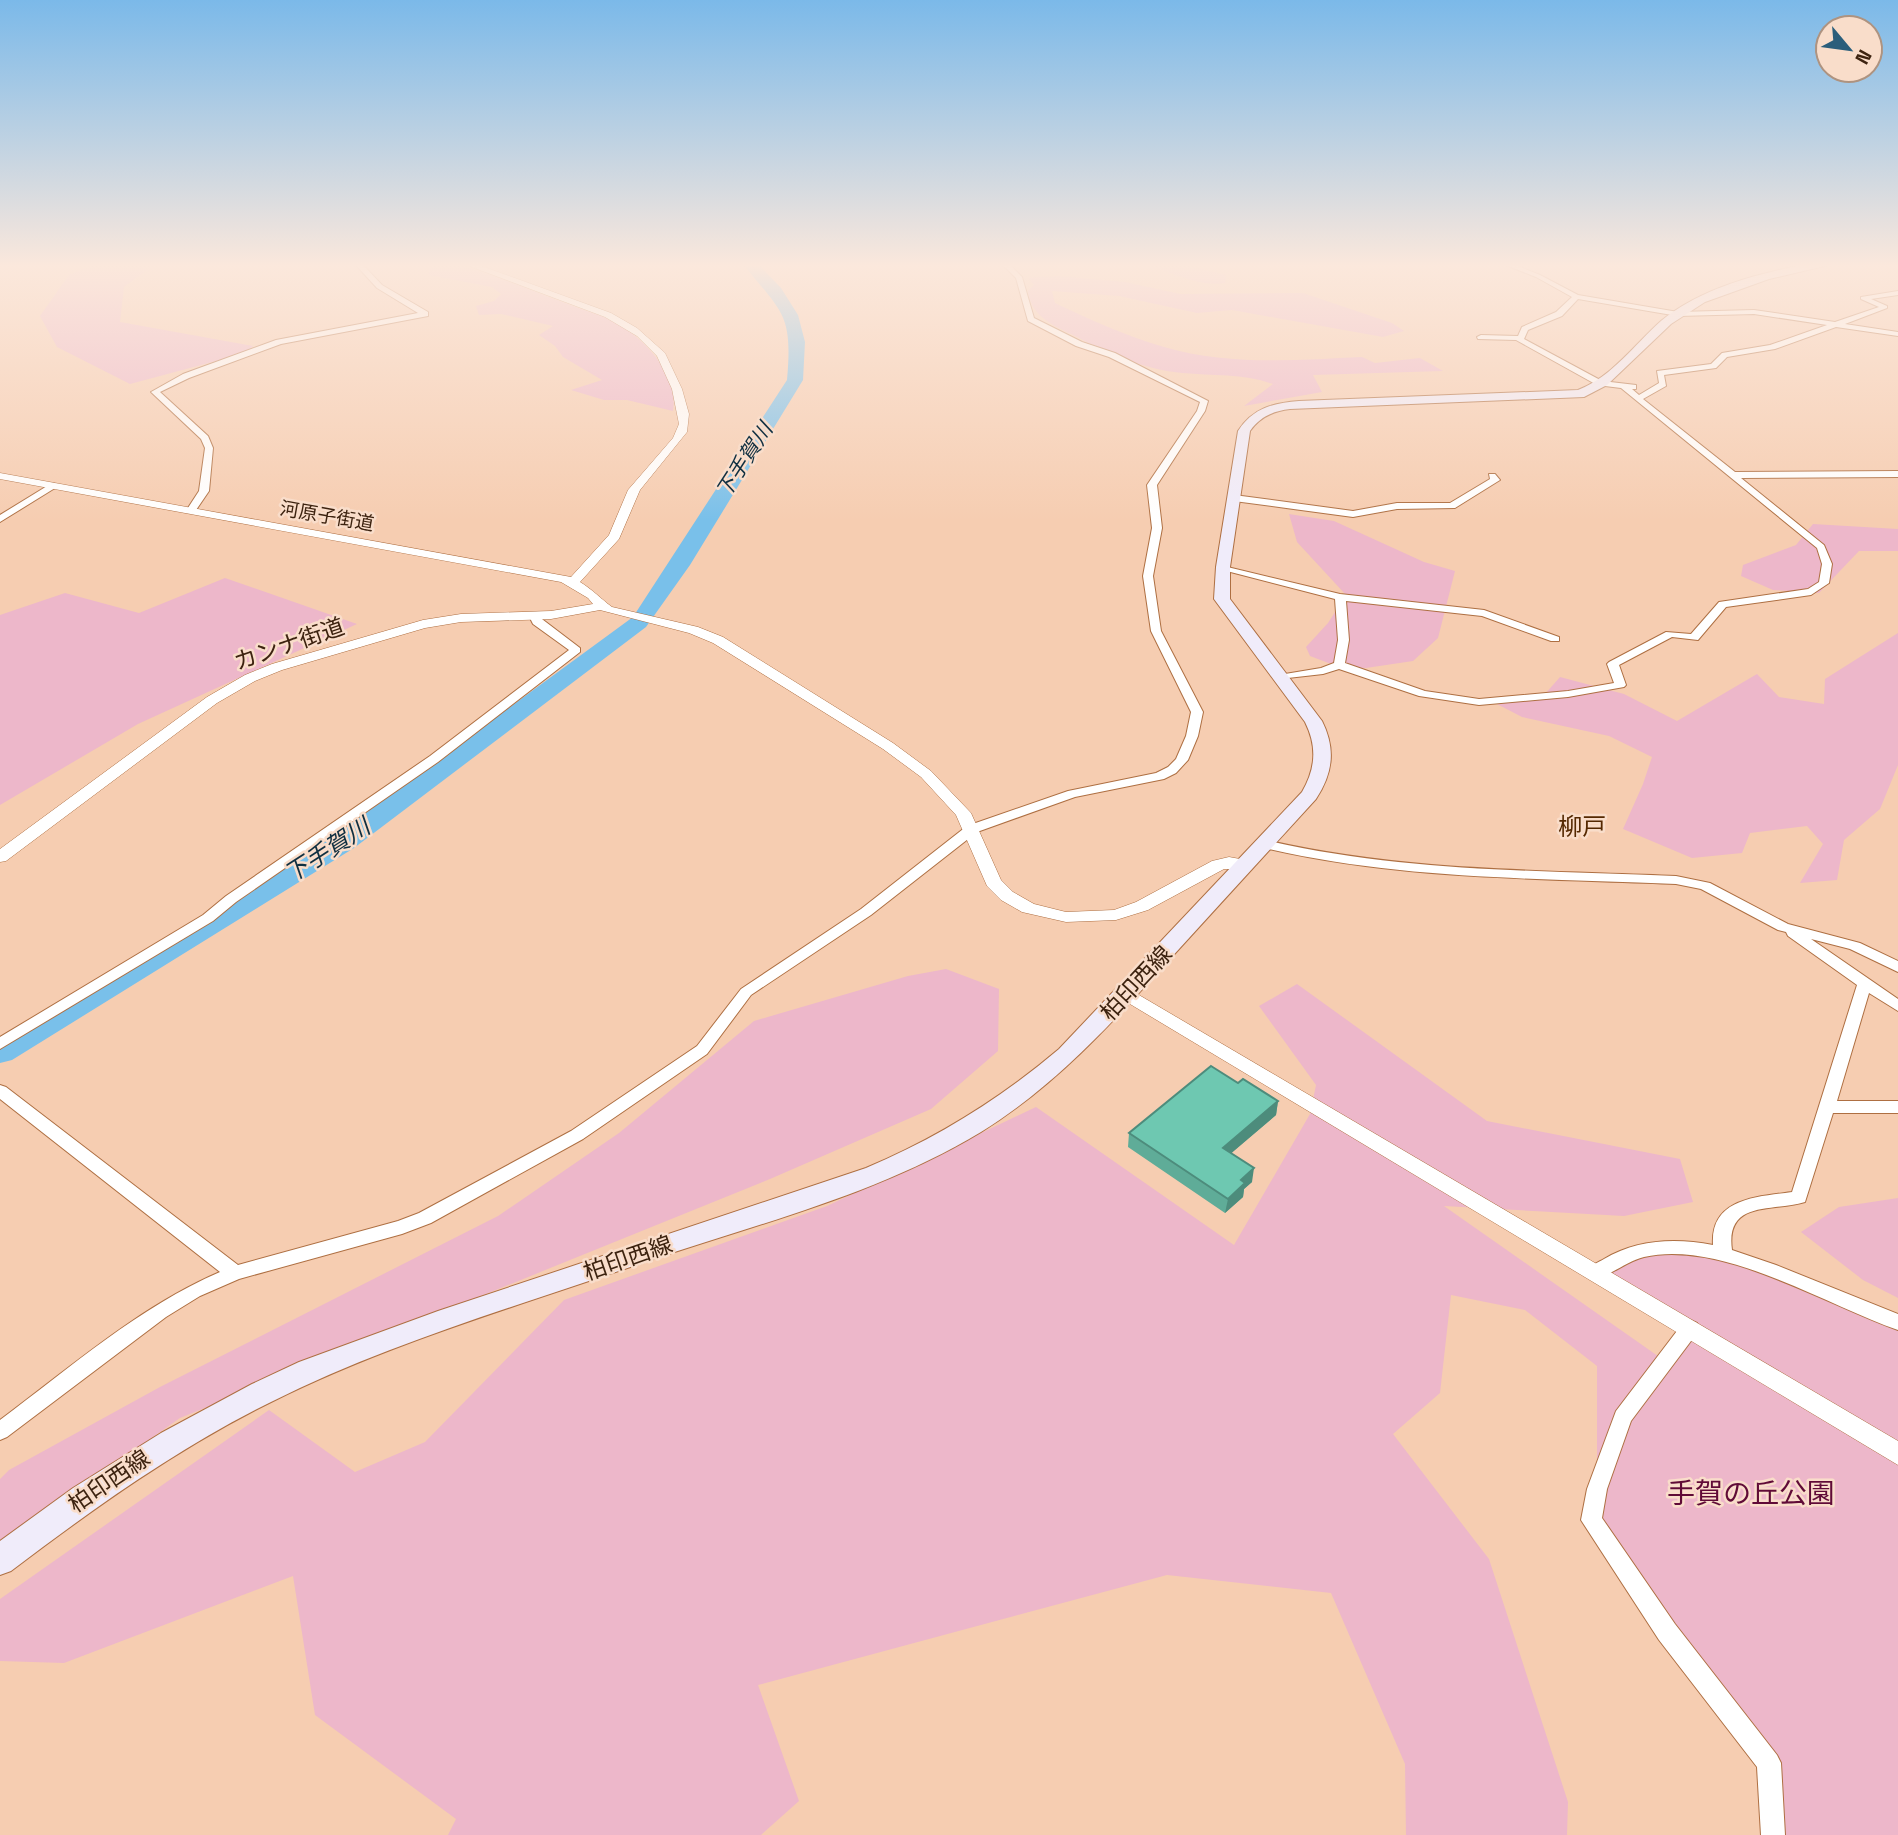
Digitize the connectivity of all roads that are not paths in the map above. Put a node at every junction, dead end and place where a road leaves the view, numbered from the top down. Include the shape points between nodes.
1 (258, 350) edge
2 (657, 350) edge
3 (1096, 350) edge
4 (1535, 350) edge
5 (1638, 350) edge
6 (1757, 350) edge
7 (1600, 383) junction
8 (1624, 387) junction
9 (1654, 388) junction
10 (1639, 398) junction
11 (1898, 474) edge
12 (0, 475) edge
13 (1734, 475) junction
14 (1492, 476) dead end
15 (52, 486) junction
16 (1234, 498) junction
17 (191, 511) junction
18 (0, 519) edge
19 (1223, 567) junction
20 (574, 582) junction
21 (1340, 597) junction
22 (602, 606) junction
23 (534, 616) junction
24 (1555, 639) dead end
25 (1339, 665) junction
26 (1283, 677) junction
27 (971, 829) junction
28 (1265, 844) junction
29 (0, 857) edge
30 (1245, 865) junction
31 (1783, 927) junction
32 (1898, 967) edge
33 (1865, 983) junction
34 (1127, 994) junction
35 (1898, 1006) edge
36 (0, 1044) edge
37 (0, 1091) edge
38 (1828, 1107) junction
39 (1898, 1107) edge
40 (1723, 1252) junction
41 (1596, 1272) junction
42 (235, 1273) junction
43 (1898, 1322) edge
44 (1690, 1328) junction
45 (0, 1431) edge
46 (1898, 1454) edge
47 (0, 1560) edge
48 (1773, 1835) edge

1 - 17 street via 155,392 205,438 204,491
2 - 20 street via 685,415 682,431 636,486 619,529
3 - 27 street via 1203,401 1196,420 1152,485 1157,528 1148,576 1156,631 1197,712 1192,736 1182,760 1160,776 1072,794
4 - 7 street
5 - 7 main road, 柏印西線
6 - 9 street via 1725,355 1708,367 1660,373 1663,384
7 - 8 street
7 - 16 main road, 柏印西線 via 1588,392 1567,396 1323,403 1269,410 1253,418 1244,431
8 - 9 street
8 - 10 street
9 - 10 street
10 - 13 street
11 - 13 street
12 - 15 street, 河原子街道
13 - 25 street via 1821,547 1826,564 1824,583 1811,592 1723,604 1694,638 1670,634 1613,664 1620,685 1568,694 1479,702 1434,697
14 - 16 street via 1495,480 1452,506 1397,506 1353,514
15 - 17 street, 河原子街道
15 - 18 street
16 - 19 main road, 柏印西線
17 - 20 street, 河原子街道
19 - 21 street
19 - 26 main road, 柏印西線 via 1222,599
20 - 22 street, 河原子街道
21 - 24 street via 1484,613
21 - 25 street via 1343,640
22 - 23 street, カンナ街道
22 - 27 street, 河原子街道 via 726,644 888,746 942,789
23 - 29 street, カンナ街道 via 435,622 250,678 212,700
23 - 36 street via 576,650 434,759 208,918
25 - 26 street
26 - 28 main road, 柏印西線 via 1313,721 1324,754 1313,789
27 - 30 street, 河原子街道 via 993,882 1007,896 1028,908 1066,917 1116,915 1142,906 1218,864
27 - 42 street via 866,912 746,992 702,1050 537,1159 425,1219
28 - 30 main road, 柏印西線
28 - 31 street via 1319,858 1406,870 1675,880 1705,886
30 - 34 main road, 柏印西線
31 - 32 street via 1855,946
31 - 33 street
33 - 35 street
33 - 38 street
34 - 41 street
34 - 47 main road, 柏印西線 via 1029,1088 995,1113 896,1166 281,1382 141,1459
37 - 42 street
38 - 39 street
38 - 40 street via 1799,1197 1737,1208 1722,1229
40 - 41 street via 1644,1249 1615,1259
40 - 43 street
41 - 44 street
42 - 45 street via 159,1312
44 - 46 street
44 - 48 street via 1623,1417 1591,1520 1667,1632 1769,1763

